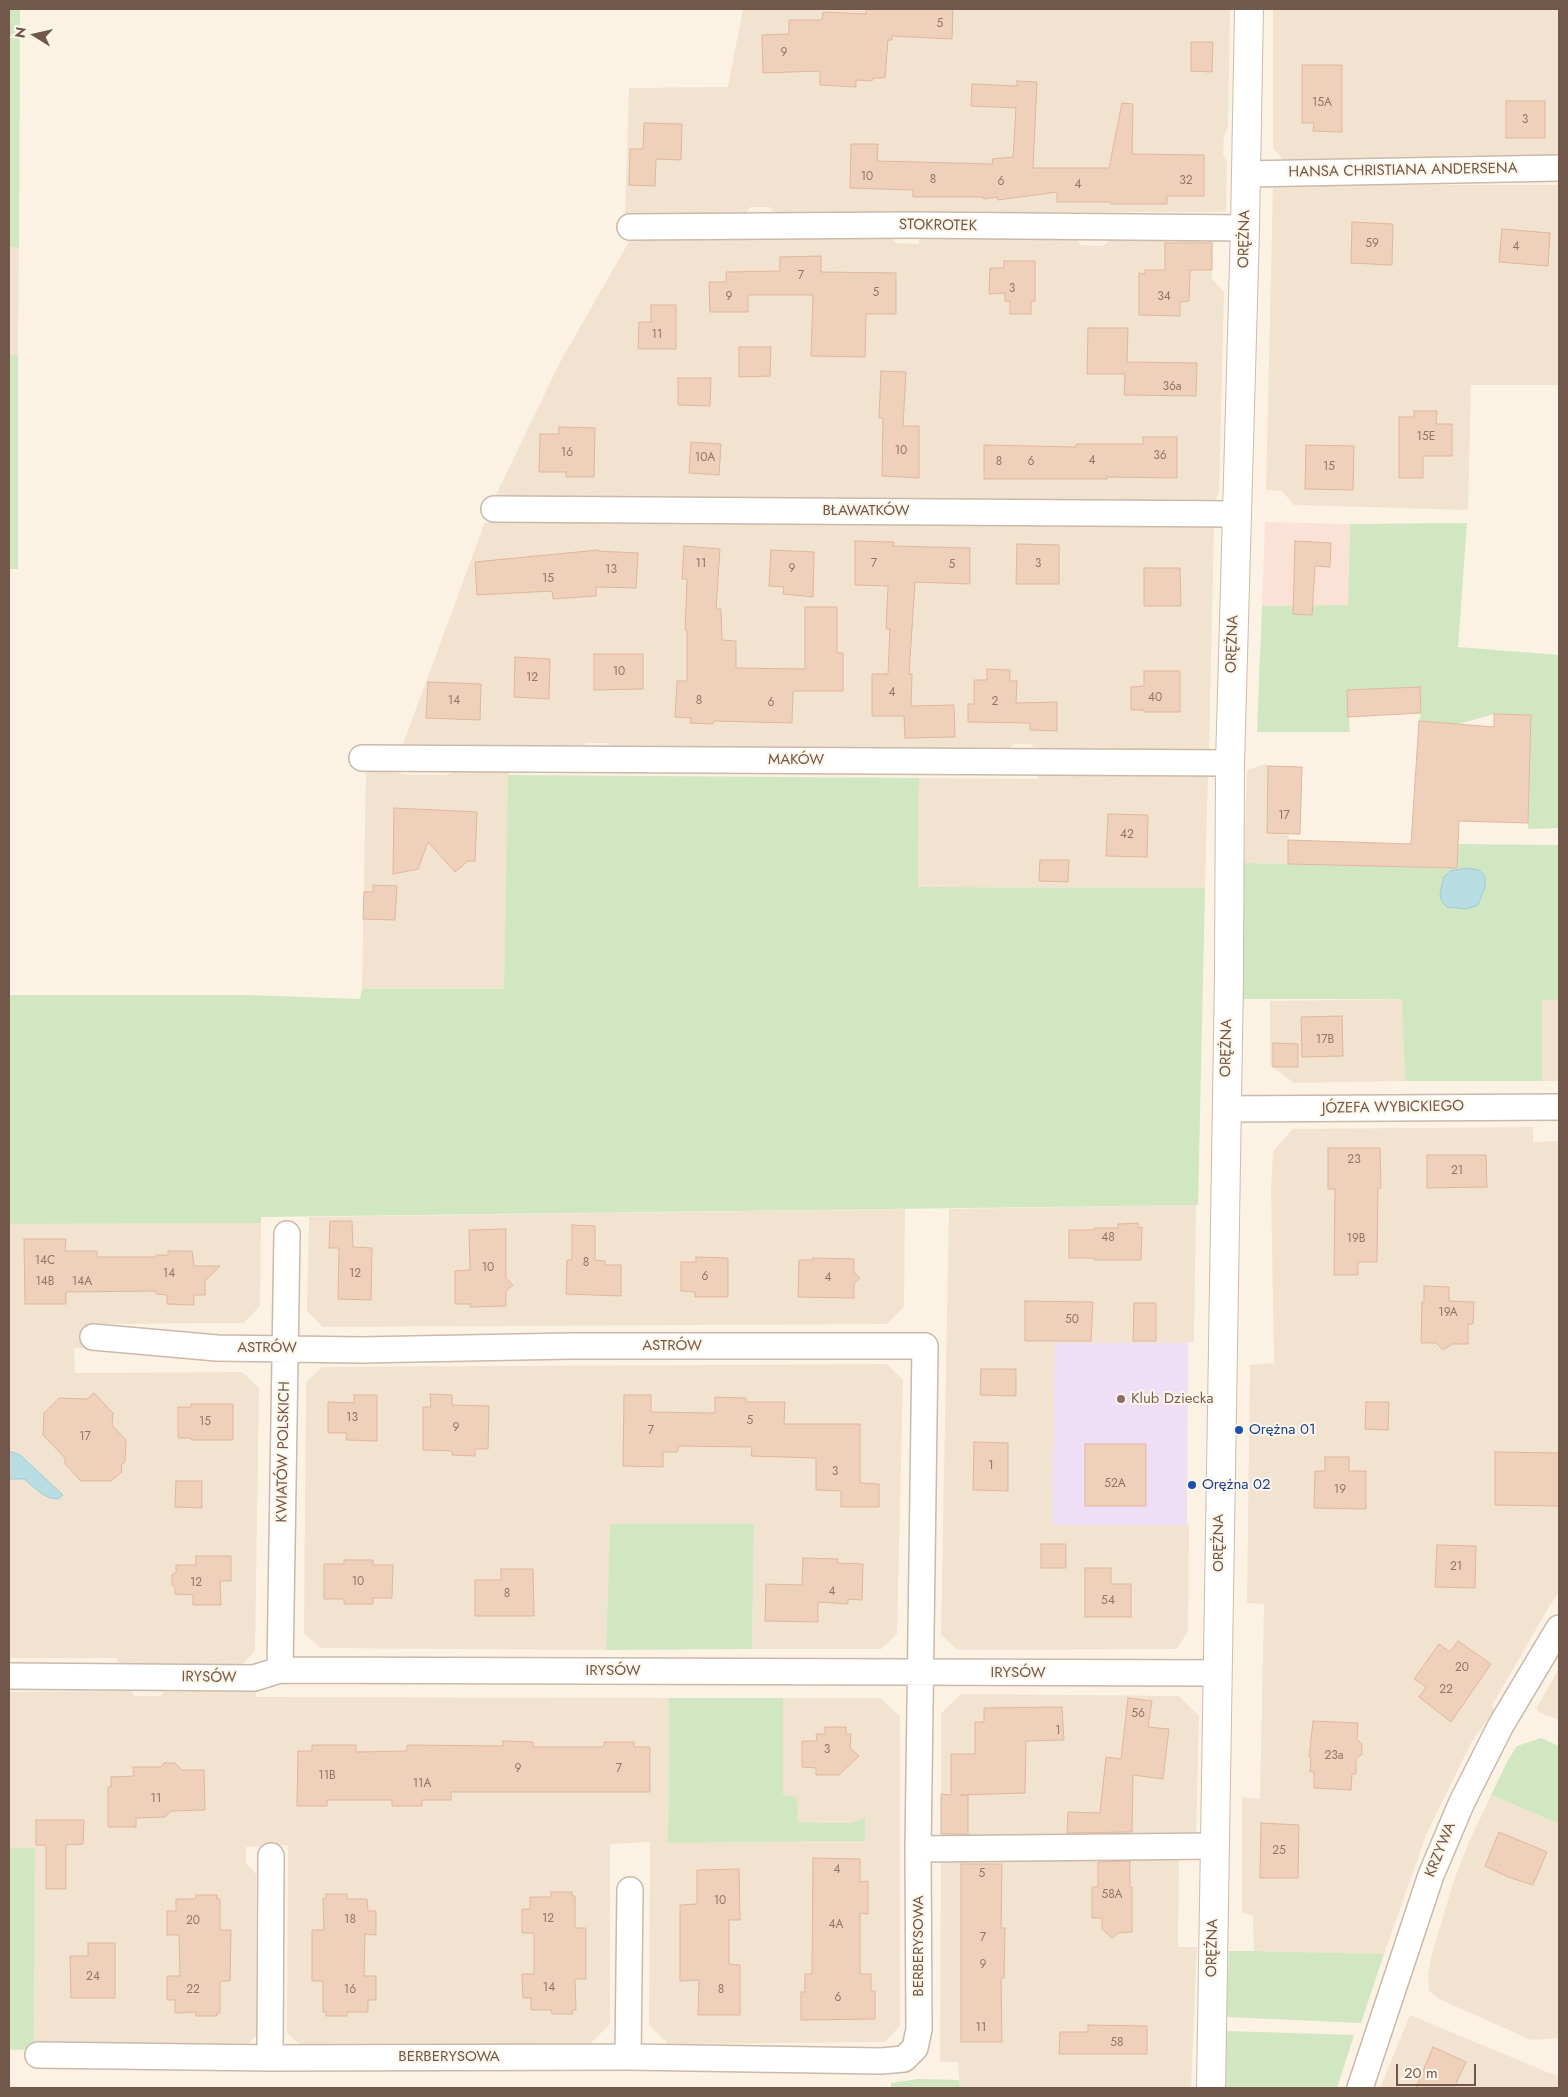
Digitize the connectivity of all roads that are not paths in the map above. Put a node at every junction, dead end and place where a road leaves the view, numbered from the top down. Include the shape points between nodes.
1 (1249, 9) edge
2 (1559, 168) edge
3 (1246, 174) junction
4 (630, 227) dead end
5 (1246, 228) junction
6 (494, 509) dead end
7 (1237, 514) junction
8 (362, 758) dead end
9 (1230, 763) junction
10 (1559, 1106) edge
11 (1226, 1110) junction
12 (287, 1234) dead end
13 (93, 1337) dead end
14 (286, 1348) junction
15 (1559, 1628) edge
16 (280, 1670) junction
17 (921, 1672) junction
18 (1218, 1673) junction
19 (9, 1676) edge
20 (1215, 1846) junction
21 (918, 1849) junction
22 (271, 1856) dead end
23 (630, 1890) dead end
24 (38, 2054) dead end
25 (628, 2057) junction
26 (270, 2058) junction
27 (1211, 2088) edge
28 (1360, 2088) edge

1 - 3 street, ORĘŻNA
2 - 3 street, HANSA CHRISTIANA ANDERSENA
3 - 5 street, ORĘŻNA
4 - 5 street, STOKROTEK
5 - 7 street, ORĘŻNA
6 - 7 street, BŁAWATKÓW
7 - 9 street, ORĘŻNA
8 - 9 street, MAKÓW
9 - 11 street, ORĘŻNA
10 - 11 street, JÓZEFA WYBICKIEGO
11 - 18 street, ORĘŻNA
12 - 14 street, KWIATÓW POLSKICH
13 - 14 street, ASTRÓW via 217,1348
14 - 16 street, KWIATÓW POLSKICH
14 - 17 street, ASTRÓW via 925,1346
15 - 28 street, KRZYWA via 1501,1725 1430,1875
16 - 17 street, IRYSÓW
16 - 19 street, IRYSÓW via 254,1678
17 - 18 street, IRYSÓW
17 - 21 street, BERBERYSOWA
18 - 20 street, ORĘŻNA
20 - 21 street
20 - 27 street, ORĘŻNA
21 - 25 street, BERBERYSOWA via 919,2029 915,2048 904,2059
22 - 26 street
23 - 25 street
24 - 26 street, BERBERYSOWA
25 - 26 street, BERBERYSOWA

